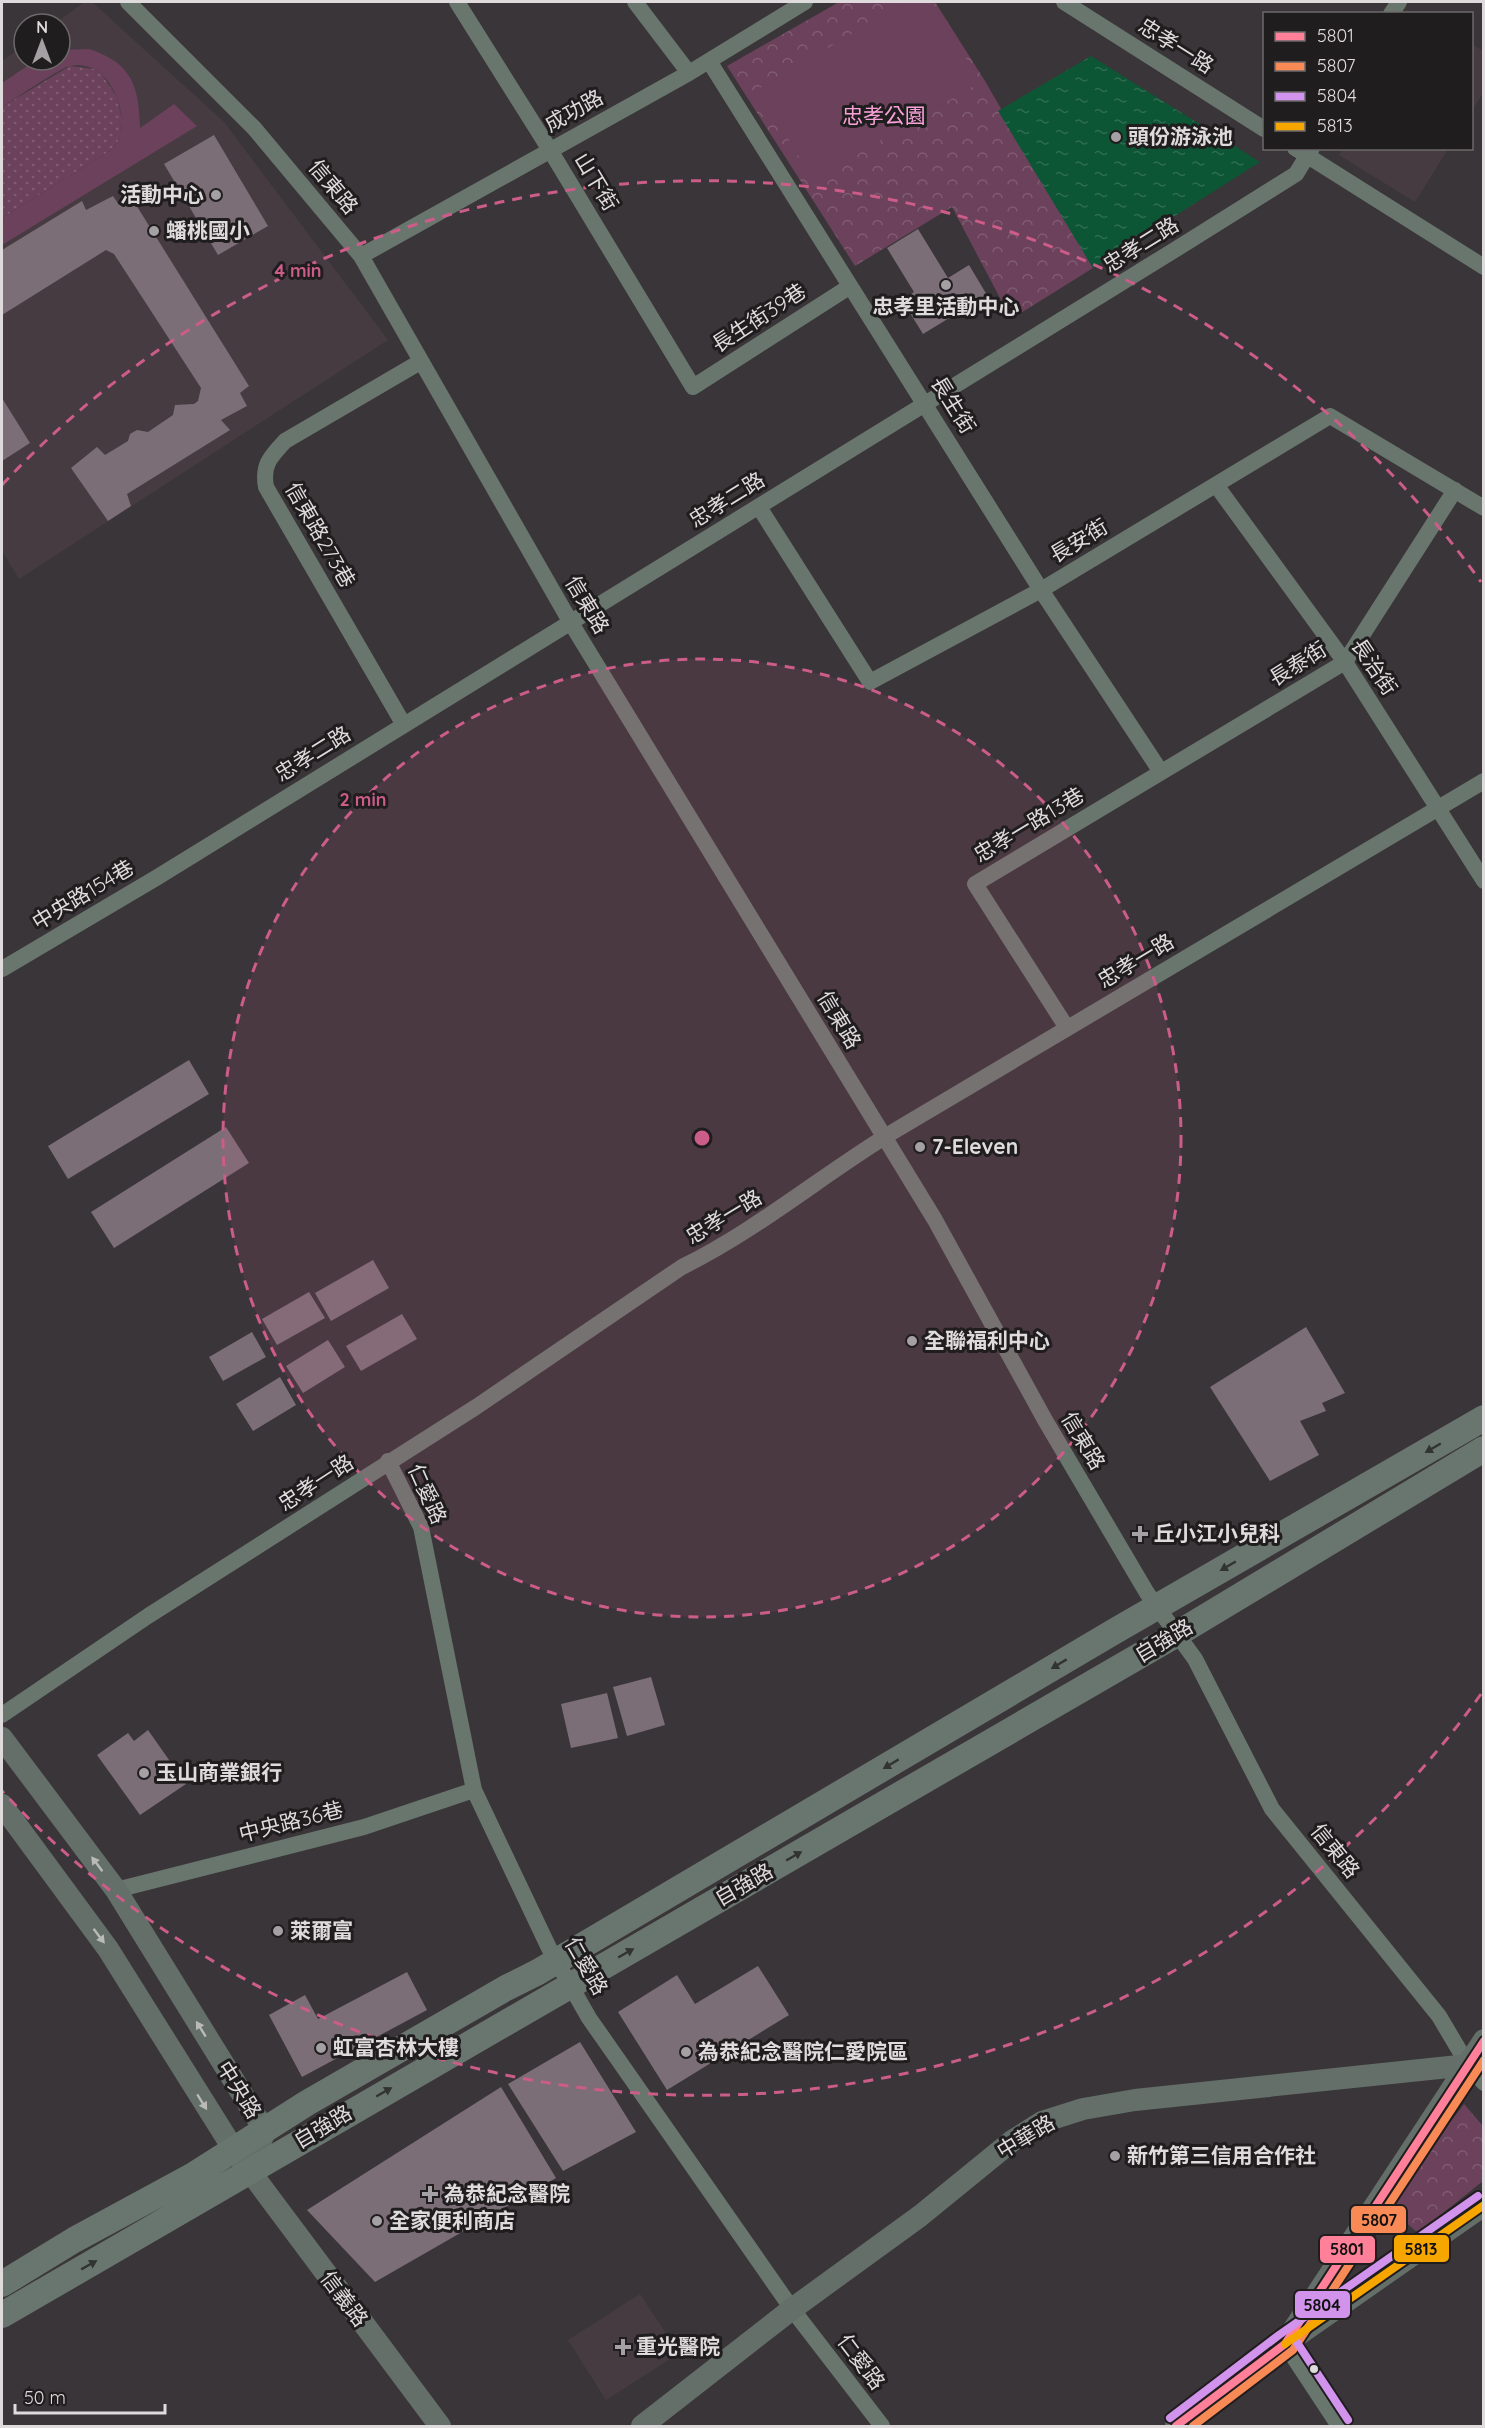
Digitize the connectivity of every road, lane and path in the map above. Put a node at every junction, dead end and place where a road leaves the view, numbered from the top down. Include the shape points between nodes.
1 (128, 2) edge
2 (457, 2) edge
3 (635, 2) edge
4 (805, 2) edge
5 (1064, 2) edge
6 (709, 61) junction
7 (689, 73) junction
8 (1263, 128) edge
9 (550, 150) junction
10 (1305, 151) edge
11 (361, 256) junction
12 (1484, 267) edge
13 (849, 287) junction
14 (420, 362) junction
15 (693, 387) joint
16 (926, 404) junction
17 (1216, 485) junction
18 (1455, 490) junction
19 (759, 507) junction
20 (1484, 508) edge
21 (1041, 590) junction
22 (571, 623) junction
23 (1345, 662) junction
24 (404, 725) junction
25 (1161, 772) junction
26 (1484, 782) edge
27 (1439, 808) junction
28 (156, 878) joint
29 (1484, 881) edge
30 (2, 969) edge
31 (1067, 1028) junction
32 (884, 1137) junction
33 (1484, 1418) edge
34 (1484, 1449) edge
35 (388, 1461) junction
36 (1159, 1606) junction
37 (1177, 1634) junction
38 (2, 1715) edge
39 (2, 1738) edge
40 (474, 1790) junction
41 (2, 1805) edge
42 (116, 1890) junction
43 (556, 1961) junction
44 (572, 1985) junction
45 (1484, 2040) edge
46 (1468, 2065) junction
47 (1484, 2083) edge
48 (265, 2130) junction
49 (234, 2150) junction
50 (249, 2171) junction
51 (1484, 2205) edge
52 (34, 2265) junction
53 (2, 2284) edge
54 (48, 2288) junction
55 (792, 2309) junction
56 (2, 2315) edge
57 (1285, 2344) junction
58 (440, 2427) edge
59 (642, 2427) edge
60 (882, 2427) edge
61 (1176, 2427) edge
62 (1339, 2427) edge

1 - 11 street, 信東路 via 254,128
2 - 9 street, 山下街
3 - 7 street
4 - 6 street, 成功路
5 - 8 street, 忠孝一路
6 - 7 street, 成功路
6 - 13 street, 長生街
7 - 9 street, 成功路
9 - 11 street, 成功路
9 - 15 street, 山下街
10 - 12 street
10 - 16 street, 忠孝二路 via 1296,174
11 - 14 street, 信東路
13 - 15 street, 長生街39巷
13 - 16 street, 長生街
14 - 22 street, 信東路
14 - 24 street, 信東路273巷 via 285,441 272,454 263,472 266,488
16 - 19 street, 忠孝二路
16 - 21 street, 長生街
17 - 18 street, 長安街 via 1330,416
17 - 21 street, 長安街
17 - 23 street, 長治街
18 - 20 street, 長安街
18 - 23 street, 長泰街
19 - 21 street, 長安街 via 870,682
19 - 22 street, 忠孝二路
21 - 25 street, 長生街
22 - 24 street, 忠孝二路
22 - 32 street, 信東路
23 - 25 street, 長泰街
23 - 27 street, 長治街
24 - 28 street, 忠孝二路
25 - 31 street, 忠孝一路13巷 via 975,884
26 - 27 street, 忠孝一路
27 - 29 street, 長治街
27 - 31 street, 忠孝一路
28 - 30 street, 中央路154巷
31 - 32 street, 忠孝一路
32 - 35 street, 忠孝一路 via 778,1211 682,1267 485,1401
32 - 36 street, 信東路 via 935,1220 1045,1420 1147,1593
33 -> 36 main road, 自強路
34 - 37 main road, 自強路
35 - 38 street, 忠孝一路
35 - 40 street, 仁愛路 via 421,1527
36 - 37 street, 信東路
36 -> 43 main road, 自強路
44 -> 37 main road, 自強路
37 - 46 street, 信東路 via 1195,1659 1272,1809 1439,2016
42 -> 39 street, 中央路
40 - 42 street, 中央路36巷 via 364,1827
40 - 43 street, 仁愛路
41 -> 49 street, 中央路 via 108,1949
48 -> 42 street, 中央路
43 - 44 street, 仁愛路
43 - 48 main road, 自強路
50 -> 44 main road, 自強路
44 - 55 street, 仁愛路 via 589,2018
45 - 46 street
46 - 47 street, 信東路
46 - 55 street, 中華路 via 1136,2100 1083,2109 1042,2122
46 - 57 street
48 - 49 main road, 自強路
48 - 50 street, 中央路
49 - 50 street, 中央路
49 - 52 main road, 自強路
54 -> 50 main road, 自強路
50 - 58 street, 信義路
51 - 57 street
52 - 53 main road, 自強路
52 - 54 main road
54 - 56 main road, 自強路
55 - 59 street, 中華路
55 - 60 street, 仁愛路
57 - 61 street
57 - 62 street

